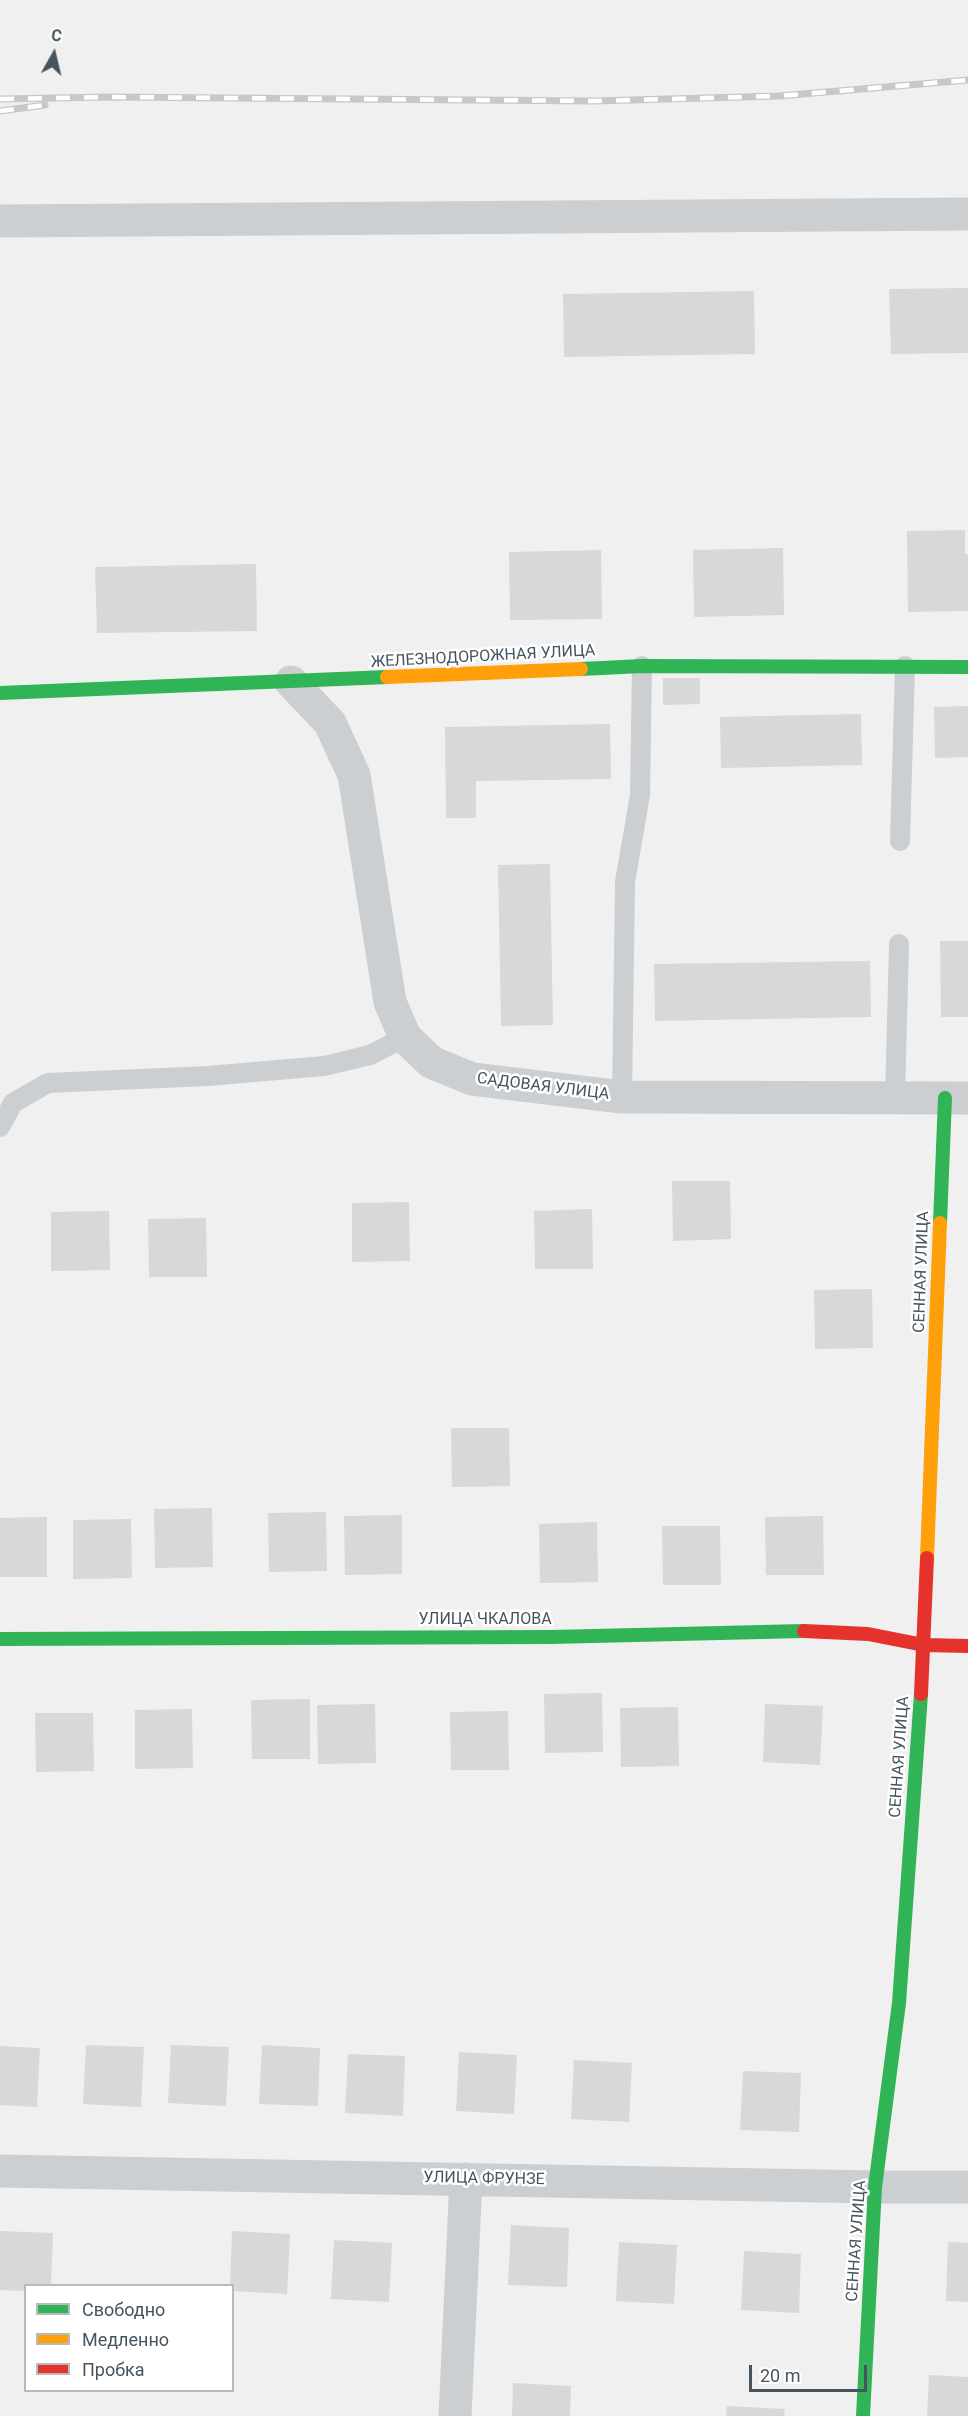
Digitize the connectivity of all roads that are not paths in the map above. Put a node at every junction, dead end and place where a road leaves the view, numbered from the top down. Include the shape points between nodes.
1 (968, 214) edge
2 (0, 221) edge
3 (642, 666) junction
4 (904, 666) junction
5 (968, 667) edge
6 (291, 682) junction
7 (0, 693) edge
8 (900, 841) dead end
9 (899, 944) dead end
10 (405, 1037) junction
11 (622, 1097) junction
12 (896, 1098) junction
13 (957, 1098) edge
14 (0, 1127) edge
15 (0, 1639) edge
16 (924, 1645) junction
17 (968, 1646) edge
18 (0, 2171) edge
19 (466, 2179) junction
20 (876, 2187) junction
21 (968, 2187) edge
22 (455, 2416) edge
23 (863, 2416) edge

1 - 2 street
3 - 4 street, ЖЕЛЕЗНОДОРОЖНАЯ УЛИЦА
3 - 6 street, ЖЕЛЕЗНОДОРОЖНАЯ УЛИЦА
3 - 11 lane via 640,795 625,882
4 - 5 street, ЖЕЛЕЗНОДОРОЖНАЯ УЛИЦА
4 - 8 lane
6 - 7 street, ЖЕЛЕЗНОДОРОЖНАЯ УЛИЦА
6 - 10 street, САДОВАЯ УЛИЦА via 330,723 354,775 390,1002
9 - 12 lane
10 - 11 street, САДОВАЯ УЛИЦА via 431,1062 471,1079
10 - 14 lane via 370,1054 324,1066 48,1083 13,1103
11 - 12 street, САДОВАЯ УЛИЦА
12 - 13 street, САДОВАЯ УЛИЦА
13 - 16 street, СЕННАЯ УЛИЦА
15 - 16 street, УЛИЦА ЧКАЛОВА via 552,1637 821,1631 868,1634
16 - 17 street, УЛИЦА ЧКАЛОВА
16 - 20 street, СЕННАЯ УЛИЦА via 899,2003
18 - 19 street, УЛИЦА ФРУНЗЕ
19 - 20 street, УЛИЦА ФРУНЗЕ
19 - 22 street
20 - 21 street, УЛИЦА ФРУНЗЕ
20 - 23 street, СЕННАЯ УЛИЦА

